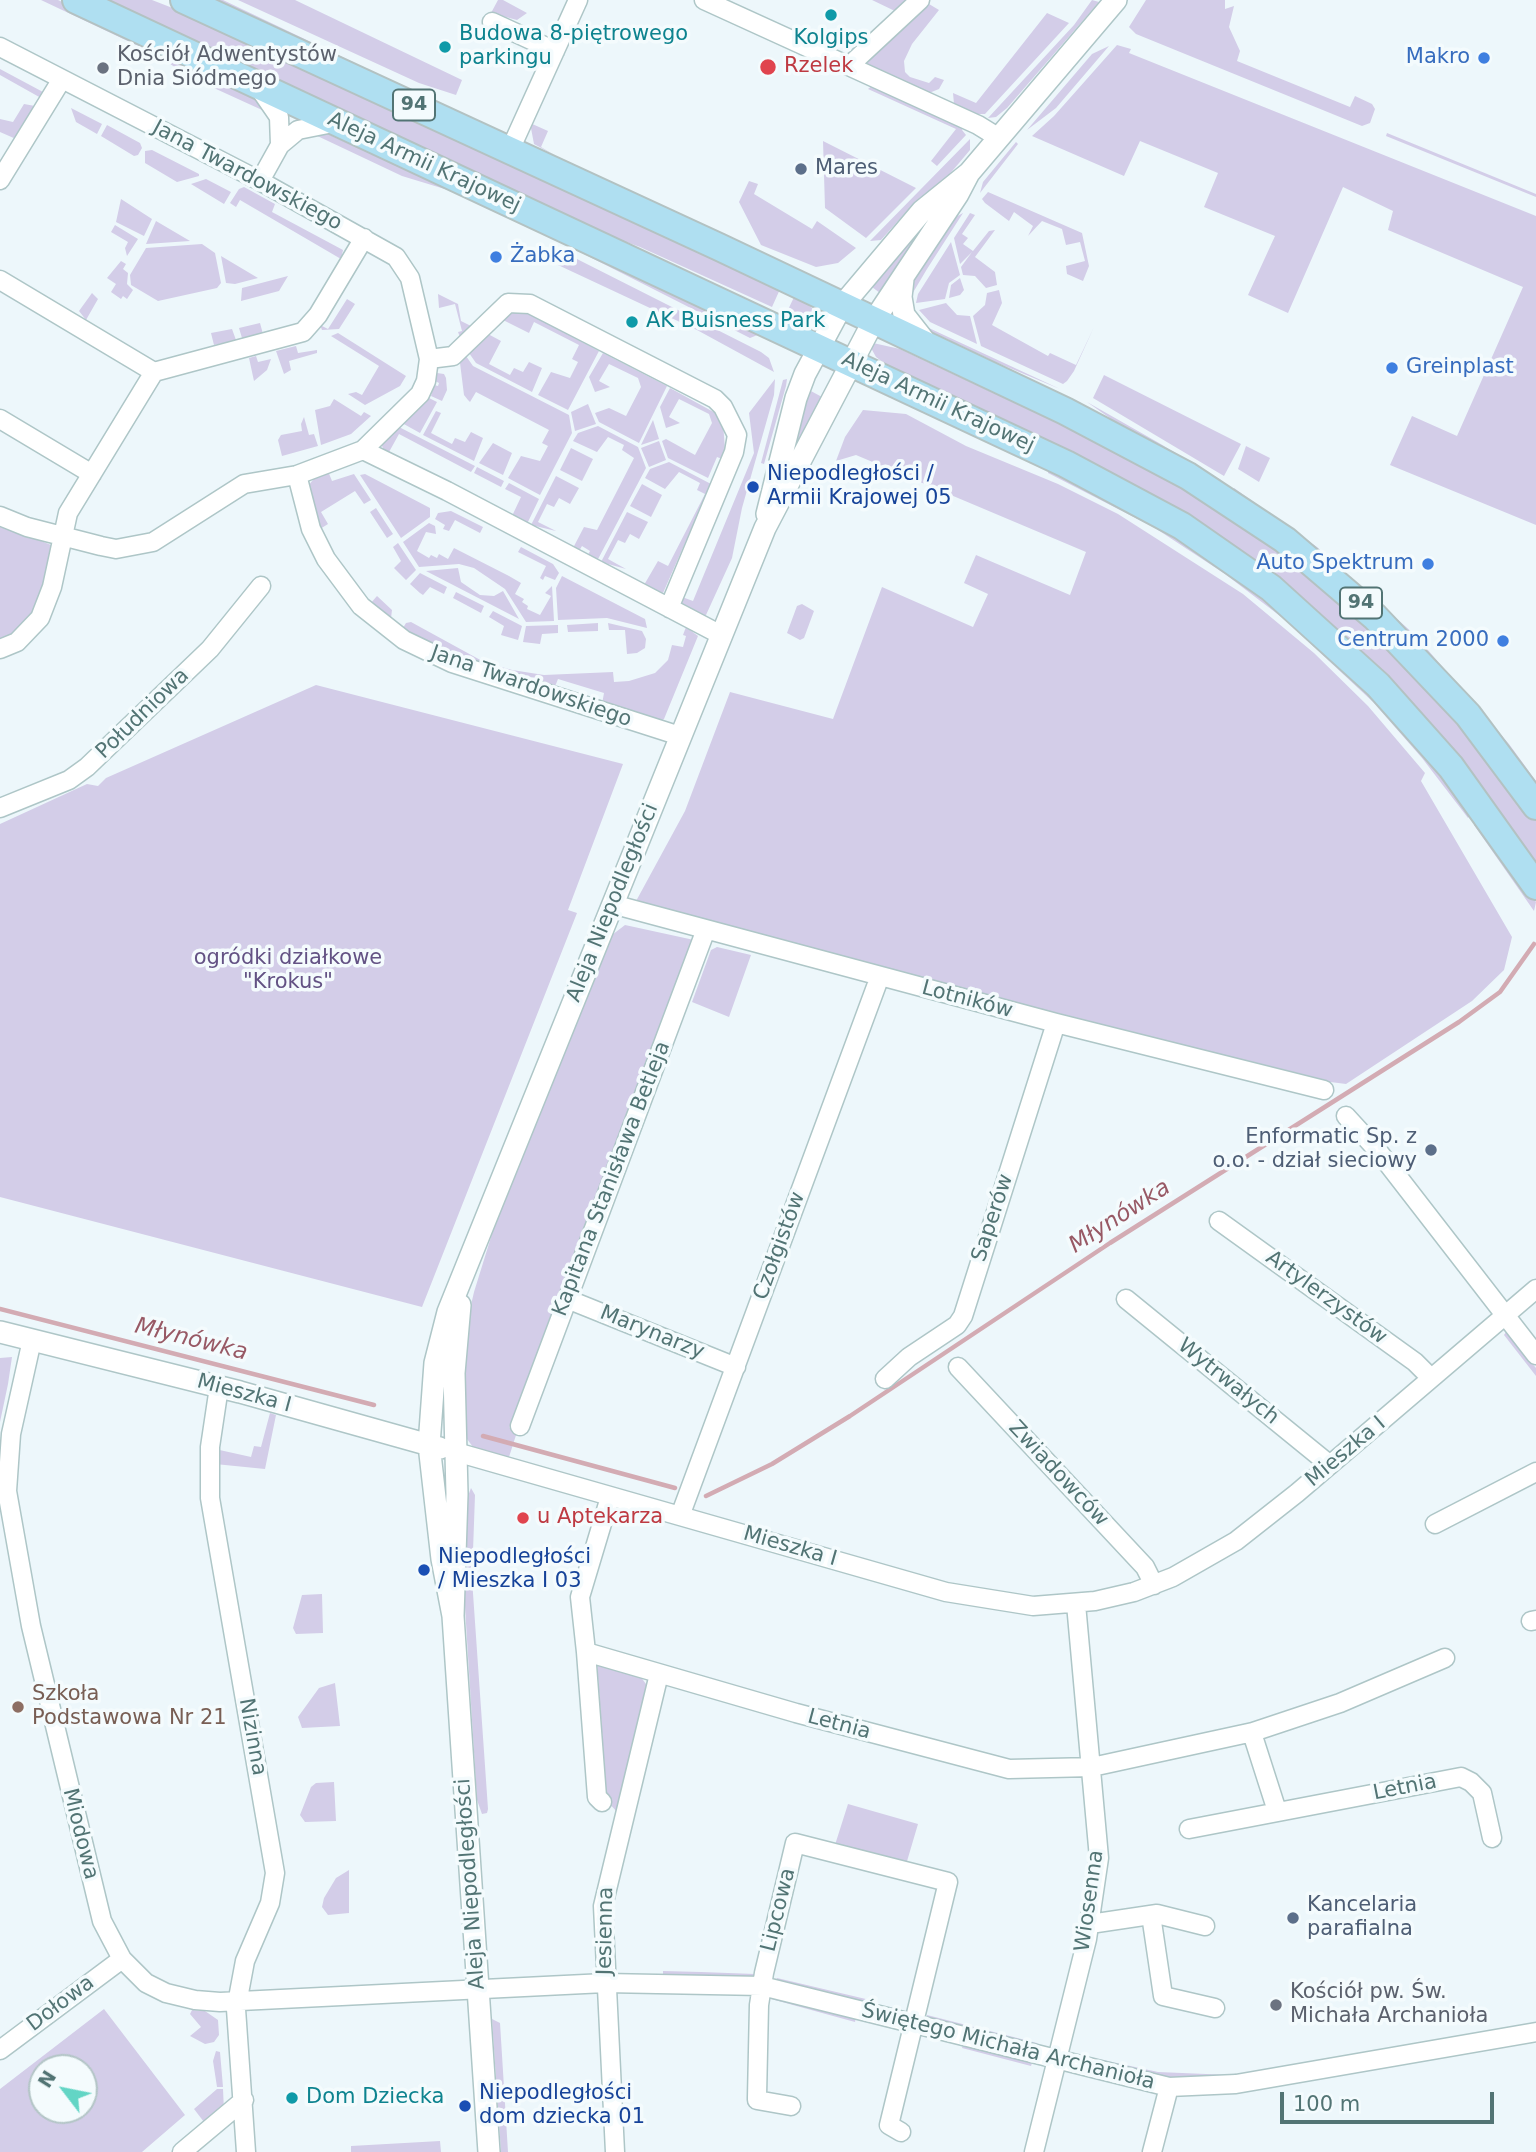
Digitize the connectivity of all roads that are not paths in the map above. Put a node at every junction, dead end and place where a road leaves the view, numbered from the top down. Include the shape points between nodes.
1 (184, 0) edge
2 (578, 0) edge
3 (704, 0) edge
4 (920, 0) edge
5 (1116, 0) edge
6 (87, 2) edge
7 (492, 22) dead end
8 (0, 47) edge
9 (555, 51) junction
10 (849, 66) junction
11 (62, 79) junction
12 (256, 84) junction
13 (337, 122) junction
14 (999, 138) junction
15 (280, 145) junction
16 (510, 150) junction
17 (969, 173) junction
18 (0, 180) edge
19 (260, 181) junction
20 (364, 238) junction
21 (909, 264) junction
22 (0, 280) edge
23 (841, 307) junction
24 (873, 321) junction
25 (819, 347) junction
26 (930, 347) junction
27 (429, 359) junction
28 (853, 363) junction
29 (154, 372) junction
30 (0, 419) edge
31 (363, 450) junction
32 (92, 474) junction
33 (297, 475) junction
34 (0, 516) edge
35 (765, 528) junction
36 (64, 536) junction
37 (261, 586) dead end
38 (669, 608) junction
39 (721, 635) junction
40 (0, 649) edge
41 (680, 736) junction
42 (1536, 806) edge
43 (0, 808) edge
44 (1536, 886) edge
45 (612, 904) junction
46 (705, 932) junction
47 (880, 976) junction
48 (1056, 1023) junction
49 (1324, 1090) dead end
50 (1346, 1116) dead end
51 (1219, 1222) dead end
52 (463, 1278) junction
53 (1536, 1289) edge
54 (567, 1299) junction
55 (1126, 1299) dead end
56 (1505, 1316) junction
57 (0, 1332) edge
58 (32, 1340) junction
59 (1536, 1356) edge
60 (736, 1367) junction
61 (958, 1367) dead end
62 (1431, 1378) junction
63 (885, 1379) dead end
64 (219, 1387) junction
65 (520, 1426) dead end
66 (429, 1445) junction
67 (456, 1452) junction
68 (1330, 1465) junction
69 (1536, 1472) edge
70 (610, 1496) junction
71 (682, 1512) junction
72 (1435, 1524) dead end
73 (6, 1532) edge
74 (1154, 1585) junction
75 (1076, 1604) junction
76 (453, 1616) junction
77 (586, 1652) junction
78 (1445, 1658) dead end
79 (659, 1674) junction
80 (1252, 1733) junction
81 (1092, 1767) junction
82 (602, 1802) dead end
83 (1277, 1811) junction
84 (1189, 1829) dead end
85 (1492, 1838) dead end
86 (1151, 1915) junction
87 (1090, 1924) junction
88 (1205, 1926) dead end
89 (122, 1959) junction
90 (605, 1983) junction
91 (762, 1986) junction
92 (478, 1989) junction
93 (237, 1999) junction
94 (1215, 2008) dead end
95 (914, 2024) junction
96 (1536, 2032) edge
97 (0, 2050) edge
98 (1058, 2060) junction
99 (1169, 2087) junction
100 (244, 2100) junction
101 (790, 2106) dead end
102 (901, 2132) dead end
103 (182, 2152) edge
104 (246, 2152) edge
105 (489, 2152) edge
106 (615, 2152) edge
107 (1034, 2152) edge
108 (1152, 2152) edge

1 - 16 main road, 94
2 - 9 street
3 - 10 street
4 - 10 street
5 - 14 street
6 - 12 main road, Aleja Armii Krajowej / 94
7 - 9 street
8 - 11 street, Jana Twardowskiego
9 - 16 street
10 - 14 street
11 - 18 street
11 - 19 street, Jana Twardowskiego
12 - 13 main road, Aleja Armii Krajowej / 94
12 - 15 street via 279,117
13 - 15 street via 298,130
13 - 25 main road, Aleja Armii Krajowej / 94
14 - 17 street
15 - 19 street
16 - 23 main road, 94
17 - 21 street, Aleja Niepodległości
17 - 23 street, Aleja Niepodległości via 922,211
19 - 20 street, Jana Twardowskiego
20 - 27 street, Jana Twardowskiego via 403,264
20 - 29 street via 303,332
21 - 24 street, Aleja Niepodległości
21 - 26 street via 901,304 910,326
22 - 29 street
23 - 24 main road, 94
23 - 25 street, Aleja Niepodległości
24 - 26 main road, 94
24 - 28 street, Aleja Niepodległości
25 - 28 main road, Aleja Armii Krajowej / 94
25 - 35 street, Aleja Niepodległości via 796,398
26 - 42 main road, 94 via 1142,449 1285,540 1343,587 1426,668
27 - 31 street, Jana Twardowskiego via 420,394
27 - 38 street via 453,356 508,303 530,304 723,407 737,435 734,452
28 - 35 street, Aleja Niepodległości
28 - 44 main road, Aleja Armii Krajowej / 94 via 1115,488 1252,573 1326,635 1399,707 1451,767
29 - 32 street
30 - 32 street
31 - 33 street, Jana Twardowskiego
31 - 38 street
32 - 36 street via 68,513
33 - 36 street via 244,484 173,530 135,547 101,547
33 - 41 street, Jana Twardowskiego via 310,529 326,559 361,606 404,640 462,667
34 - 36 street
35 - 39 street, Aleja Niepodległości
36 - 40 street via 40,618 17,642
37 - 43 street, Południowa via 210,649 88,767 69,780
38 - 39 street
39 - 41 street, Aleja Niepodległości
41 - 45 street, Aleja Niepodległości
45 - 46 street, Lotników
45 - 52 street, Aleja Niepodległości
46 - 47 street, Lotników
46 - 54 street, Kapitana Stanisława Betleja
47 - 48 street, Lotników
47 - 60 street, Czołgistów
48 - 49 street, Lotników
48 - 63 street, Saperów via 964,1315
50 - 56 street
51 - 62 street, Artylerzystów
52 - 66 street, Aleja Niepodległości via 439,1338
52 - 67 street, Aleja Niepodległości via 454,1373
53 - 56 street, Mieszka I
54 - 60 street, Marynarzy
54 - 65 street, Kapitana Stanisława Betleja
55 - 68 street, Wytrwałych
56 - 59 street
56 - 62 street, Mieszka I
57 - 58 street, Mieszka I
58 - 64 street, Mieszka I
58 - 73 street, Miodowa via 8,1462
60 - 71 street, Czołgistów
61 - 74 street, Zwiadowców via 1145,1567
62 - 68 street, Mieszka I
64 - 66 street, Mieszka I
64 - 93 street, Nizinna via 210,1447 210,1498 275,1873 270,1903 245,1961
66 - 67 street, Mieszka I
66 - 76 street, Aleja Niepodległości
67 - 70 street, Mieszka I
67 - 76 street, Aleja Niepodległości
68 - 74 street, Mieszka I via 1217,1553
69 - 72 street
70 - 71 street, Mieszka I
70 - 77 street via 580,1597
71 - 75 street, Mieszka I via 946,1592 1033,1606
73 - 89 street, Miodowa via 96,1900 108,1937
74 - 75 street, Mieszka I
75 - 81 street, Wiosenna
76 - 92 street, Aleja Niepodległości
77 - 79 street, Letnia
77 - 82 street via 597,1797
78 - 80 street, Letnia via 1340,1703
79 - 81 street, Letnia via 981,1763 1009,1769
79 - 90 street, Jesienna via 606,1884
80 - 81 street, Letnia
80 - 83 street
81 - 87 street, Wiosenna via 1099,1858
83 - 84 street, Letnia
83 - 85 street, Letnia via 1461,1777 1482,1793
86 - 87 street
86 - 88 street
86 - 94 street via 1163,1996
87 - 98 street, Wiosenna
89 - 93 street, Miodowa via 146,1983 166,1993 195,2000
89 - 97 street, Dołowa
90 - 91 street, Świętego Michała Archanioła
90 - 92 street, Świętego Michała Archanioła
90 - 106 street, Jesienna
91 - 95 street, Świętego Michała Archanioła
91 - 95 street, Lipcowa via 796,1843 948,1882
91 - 101 street, Lipcowa via 757,2100
92 - 93 street, Miodowa
92 - 105 street, Aleja Niepodległości
93 - 100 street, Nizinna
95 - 98 street, Świętego Michała Archanioła
95 - 102 street via 889,2125
96 - 99 street, Świętego Michała Archanioła via 1236,2084
98 - 99 street, Świętego Michała Archanioła
98 - 107 street, Wiosenna
99 - 108 street
100 - 103 street
100 - 104 street, Nizinna

